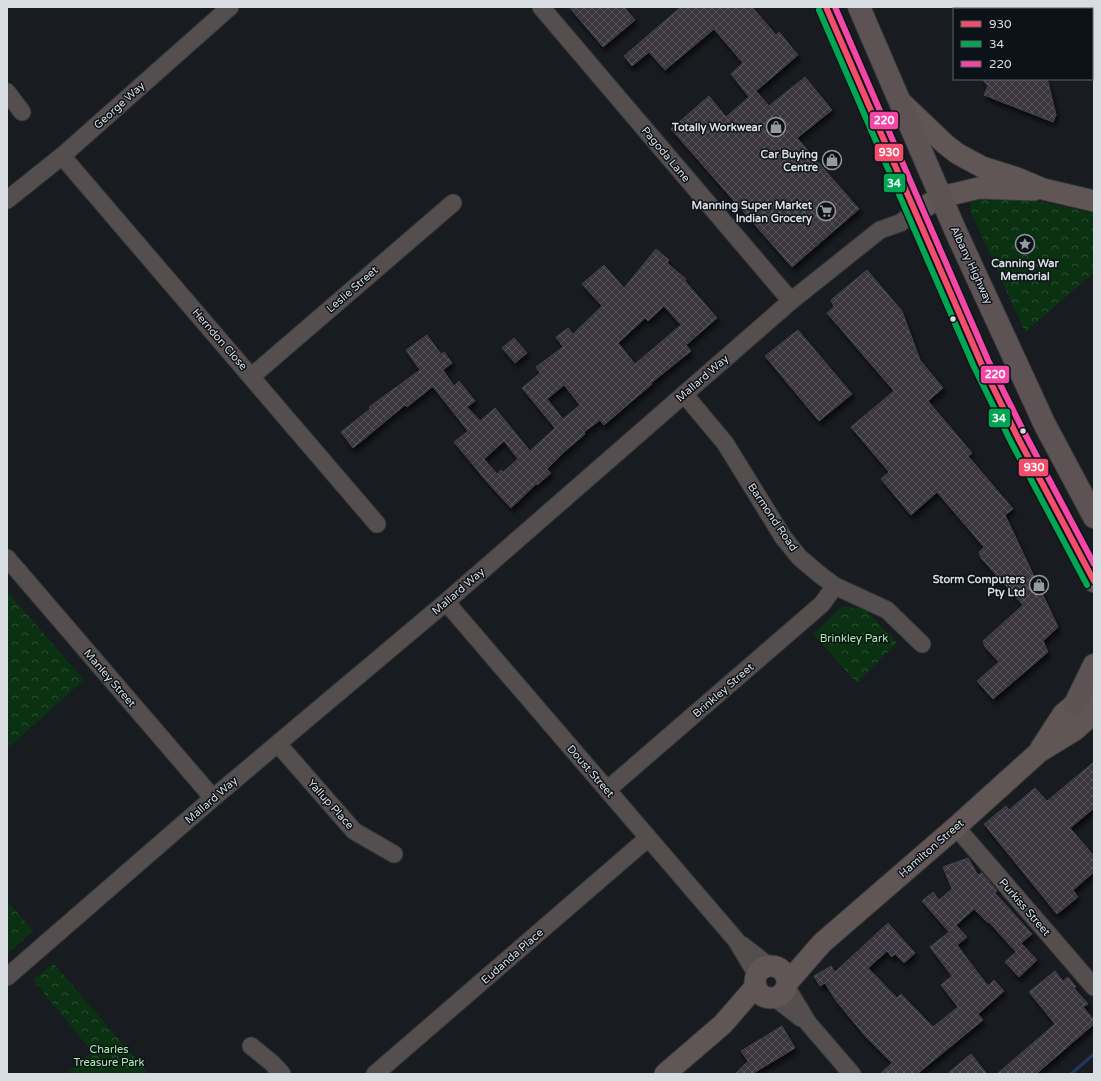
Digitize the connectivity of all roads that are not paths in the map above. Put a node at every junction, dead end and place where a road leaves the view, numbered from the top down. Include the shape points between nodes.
1 (230, 7) edge
2 (541, 7) edge
3 (826, 7) edge
4 (862, 8) edge
5 (7, 92) edge
6 (901, 102) junction
7 (22, 112) dead end
8 (62, 156) junction
9 (1043, 189) junction
10 (941, 197) junction
11 (7, 200) edge
12 (1094, 201) edge
13 (453, 203) dead end
14 (914, 213) junction
15 (791, 301) junction
16 (252, 376) junction
17 (684, 394) junction
18 (1094, 518) edge
19 (377, 524) dead end
20 (7, 558) edge
21 (1094, 582) edge
22 (835, 586) junction
23 (446, 602) junction
24 (922, 644) dead end
25 (1094, 665) edge
26 (1094, 688) edge
27 (1085, 708) edge
28 (278, 744) junction
29 (607, 790) junction
30 (213, 798) junction
31 (956, 827) junction
32 (648, 838) junction
33 (394, 854) dead end
34 (7, 977) edge
35 (772, 982) junction
36 (1094, 987) edge
37 (251, 1046) dead end
38 (282, 1074) edge
39 (375, 1074) edge
40 (665, 1074) edge
41 (852, 1074) edge

1 - 8 street, George Way
2 - 15 street, Pagoda Lane
3 - 14 highway
4 - 6 highway, Albany Highway
5 - 7 street
6 - 9 main road via 958,154 982,167
6 - 10 highway, Albany Highway
8 - 11 street, George Way
8 - 16 street, Herndon Close
9 - 10 main road via 979,188
9 - 12 main road
10 - 14 main road
10 - 18 highway, Albany Highway via 1045,425
13 - 16 street, Leslie Street
14 - 15 street, Mallard Way via 900,223 880,230
14 - 21 highway via 984,370
15 - 17 street, Mallard Way
16 - 19 street, Herndon Close
17 - 22 street, Barmond Road via 725,443 783,537 799,557
17 - 23 street, Mallard Way
20 - 30 street, Manley Street
22 - 24 street, Barmond Road via 887,610
22 - 29 street, Brinkley Street via 822,604
23 - 28 street, Mallard Way
23 - 29 street, Doust Street
25 - 27 highway
26 - 27 main road, Hamilton Street
27 - 31 main road, Hamilton Street via 1063,714 1039,752
28 - 30 street, Mallard Way
28 - 33 street, Yallup Place via 354,831
29 - 32 street, Doust Street
30 - 34 street, Mallard Way
31 - 35 main road, Hamilton Street via 822,943
31 - 36 street, Purkiss Street
32 - 35 street, Doust Street
32 - 39 street, Eudanda Place
35 - 40 main road, Hamilton Street
35 - 41 street, Doust Street
37 - 38 street

